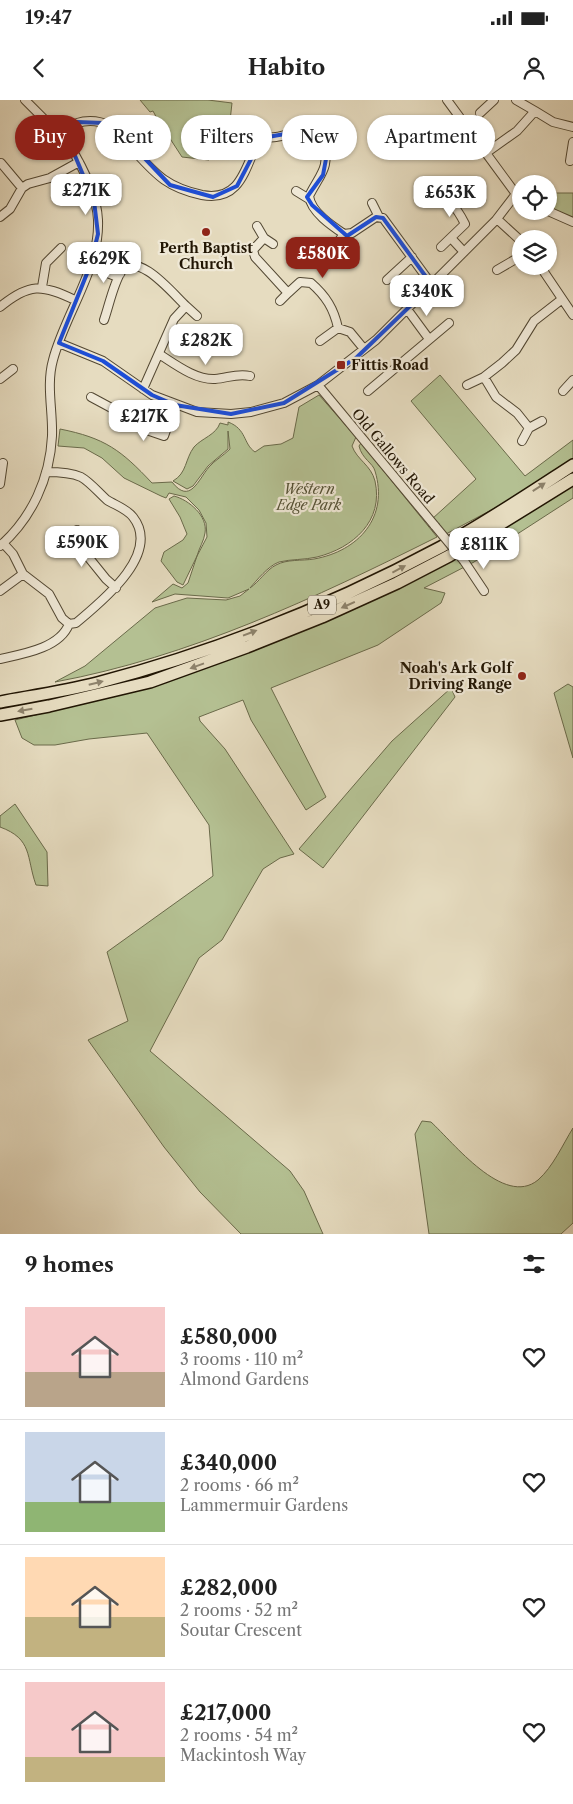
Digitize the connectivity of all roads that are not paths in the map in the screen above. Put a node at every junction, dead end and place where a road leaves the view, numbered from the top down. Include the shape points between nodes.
1 (24, 100) edge
2 (447, 100) edge
3 (494, 100) edge
4 (516, 100) edge
5 (535, 112) junction
6 (480, 113) dead end
7 (40, 115) edge
8 (458, 115) edge
9 (85, 121) edge
10 (573, 127) edge
11 (573, 142) edge
12 (495, 147) edge
13 (249, 160) edge
14 (325, 160) edge
15 (492, 160) edge
16 (570, 161) dead end
17 (79, 162) joint
18 (1, 163) edge
19 (512, 186) edge
20 (22, 188) junction
21 (296, 191) dead end
22 (429, 195) dead end
23 (309, 199) junction
24 (372, 203) dead end
25 (512, 203) edge
26 (557, 215) edge
27 (0, 217) edge
28 (379, 217) junction
29 (497, 219) junction
30 (573, 222) edge
31 (257, 226) dead end
32 (512, 233) edge
33 (344, 234) junction
34 (264, 238) junction
35 (451, 238) junction
36 (273, 244) dead end
37 (335, 246) dead end
38 (441, 246) dead end
39 (60, 248) dead end
40 (464, 252) junction
41 (412, 257) junction
42 (512, 261) edge
43 (90, 266) junction
44 (497, 270) dead end
45 (120, 274) junction
46 (546, 275) edge
47 (387, 280) dead end
48 (432, 285) junction
49 (42, 287) junction
50 (288, 293) junction
51 (75, 300) junction
52 (561, 300) junction
53 (280, 301) dead end
54 (186, 306) junction
55 (0, 307) edge
56 (407, 310) junction
57 (573, 315) edge
58 (197, 316) dead end
59 (104, 320) dead end
60 (449, 323) dead end
61 (338, 328) junction
62 (429, 339) junction
63 (320, 341) dead end
64 (59, 343) junction
65 (364, 349) junction
66 (159, 354) junction
67 (13, 369) dead end
68 (250, 376) dead end
69 (484, 377) junction
70 (0, 379) edge
71 (573, 380) edge
72 (318, 385) junction
73 (467, 385) dead end
74 (143, 389) junction
75 (368, 391) dead end
76 (562, 391) dead end
77 (91, 397) dead end
78 (175, 405) junction
79 (542, 421) dead end
80 (529, 428) junction
81 (522, 442) dead end
82 (3, 463) dead end
83 (573, 465) edge
84 (46, 472) junction
85 (573, 479) edge
86 (0, 484) edge
87 (76, 530) dead end
88 (61, 532) dead end
89 (69, 539) junction
90 (1, 544) edge
91 (23, 574) junction
92 (116, 588) junction
93 (0, 591) edge
94 (484, 591) dead end
95 (69, 624) junction
96 (0, 659) edge
97 (0, 702) edge
98 (0, 715) edge

1 - 7 street
2 - 8 street
3 - 6 street
4 - 5 street
5 - 10 street via 553,122
5 - 12 street via 517,131
9 - 13 street via 113,126 149,167 170,185 213,197 227,194 238,185
11 - 16 street
14 - 23 street via 325,168
15 - 19 street
17 - 20 street via 50,178
17 - 43 street via 98,218 98,234
18 - 20 street
20 - 27 street via 10,209
21 - 23 street
22 - 35 street via 448,200 459,212 465,224
23 - 33 street via 325,220
24 - 28 street
25 - 29 street
26 - 30 street
28 - 33 street via 350,234
28 - 41 street via 384,219
29 - 32 street
29 - 40 street
31 - 34 street
33 - 37 street
34 - 36 street
34 - 50 street via 254,247 253,254
35 - 38 street
35 - 40 street
39 - 49 street via 46,263
40 - 48 street
41 - 47 street
41 - 48 street
42 - 44 street
43 - 45 street via 115,276
43 - 51 street
45 - 54 street via 133,265 144,266
45 - 59 street
46 - 52 street
48 - 56 street
49 - 51 street
49 - 55 street via 25,290
50 - 53 street
50 - 61 street via 300,282 311,283 328,301
51 - 64 street
52 - 57 street
52 - 69 street via 534,322 516,350
54 - 58 street
54 - 66 street via 174,319
56 - 62 street
56 - 65 street
60 - 62 street
61 - 63 street
61 - 65 street via 350,332
62 - 75 street
64 - 74 street via 103,361
64 - 84 street via 50,378 52,435
65 - 72 street
66 - 68 street via 197,376
66 - 74 street
67 - 70 street
69 - 73 street
69 - 80 street via 496,397
71 - 76 street
72 - 78 street via 284,403 251,412 197,412
72 - 94 street, Old Gallows Road, bridge via 464,561
74 - 78 street
77 - 78 street via 117,411 132,425 163,440
79 - 80 street
80 - 81 street
82 - 86 street
97 -> 83 highway, A9 via 96,683 137,671 318,607 442,546
84 - 90 street via 29,513
84 - 92 street via 83,478 132,516 138,526 136,559
85 -> 98 highway, A9 via 449,556 322,617 150,682
87 - 89 street
88 - 89 street
89 - 92 street
90 - 91 street via 13,554
91 - 93 street
91 - 95 street via 48,594
92 - 95 street via 76,623
95 - 96 street via 60,637 49,643

